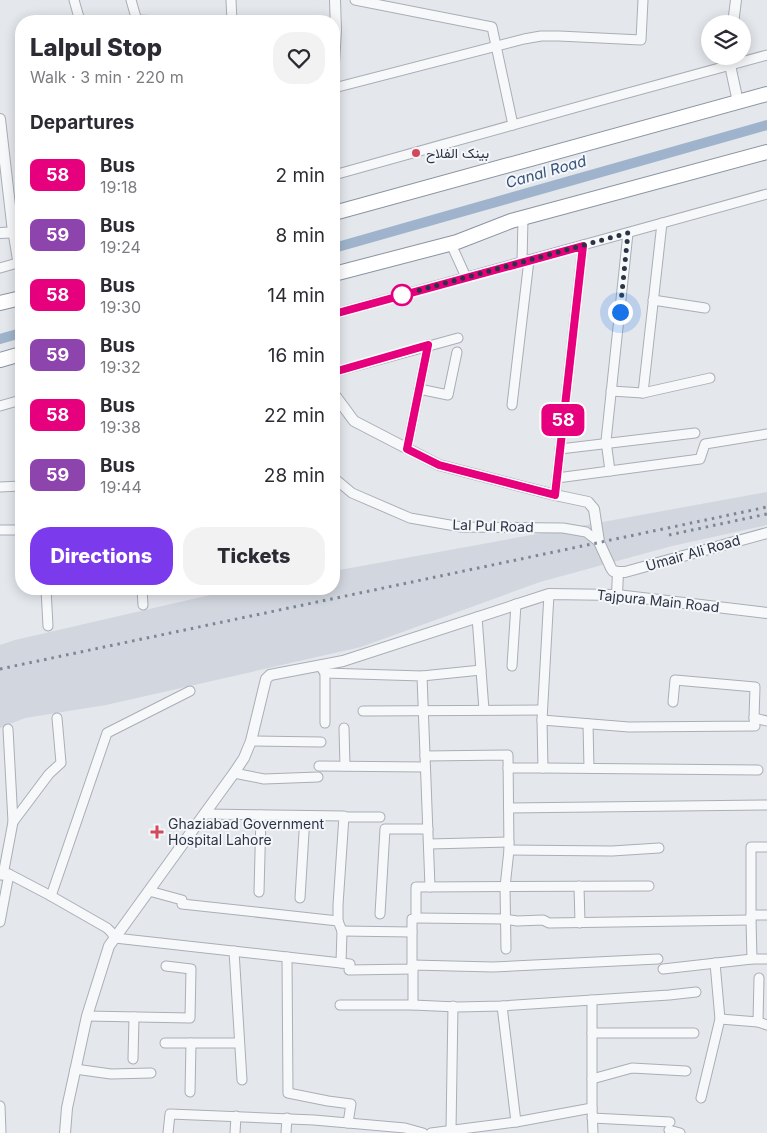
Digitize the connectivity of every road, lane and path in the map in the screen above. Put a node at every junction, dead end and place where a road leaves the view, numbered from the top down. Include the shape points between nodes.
1 (74, 0) edge
2 (131, 0) edge
3 (231, 0) edge
4 (335, 0) edge
5 (355, 0) edge
6 (643, 0) edge
7 (736, 0) edge
8 (78, 15) edge
9 (135, 15) edge
10 (232, 15) edge
11 (335, 15) edge
12 (734, 15) edge
13 (496, 46) junction
14 (767, 55) edge
15 (751, 58) edge
16 (716, 65) edge
17 (731, 65) edge
18 (340, 86) edge
19 (767, 94) edge
20 (738, 102) junction
21 (0, 118) edge
22 (513, 125) junction
23 (767, 152) edge
24 (340, 173) edge
25 (767, 194) edge
26 (340, 211) edge
27 (523, 218) junction
28 (15, 219) edge
29 (662, 224) junction
30 (15, 232) edge
31 (0, 233) edge
32 (628, 233) junction
33 (451, 244) junction
34 (583, 246) junction
35 (526, 261) junction
36 (15, 264) edge
37 (0, 268) edge
38 (340, 272) edge
39 (466, 278) junction
40 (15, 299) edge
41 (653, 300) junction
42 (0, 303) edge
43 (705, 308) dead end
44 (340, 312) edge
45 (458, 338) dead end
46 (428, 345) junction
47 (457, 352) dead end
48 (15, 356) edge
49 (0, 360) edge
50 (340, 370) edge
51 (710, 378) dead end
52 (419, 389) junction
53 (611, 391) junction
54 (643, 392) junction
55 (15, 402) edge
56 (340, 402) edge
57 (512, 405) dead end
58 (0, 406) edge
59 (695, 433) dead end
60 (767, 434) edge
61 (606, 443) junction
62 (407, 449) junction
63 (560, 449) junction
64 (610, 471) junction
65 (557, 478) junction
66 (340, 483) edge
67 (15, 486) edge
68 (0, 487) edge
69 (555, 495) junction
70 (0, 530) edge
71 (15, 530) edge
72 (767, 533) edge
73 (600, 542) junction
74 (618, 572) junction
75 (549, 594) junction
76 (46, 595) edge
77 (142, 595) edge
78 (617, 595) junction
79 (516, 604) junction
80 (143, 605) dead end
81 (767, 613) edge
82 (477, 617) junction
83 (48, 626) dead end
84 (512, 666) dead end
85 (322, 670) junction
86 (481, 670) junction
87 (422, 676) junction
88 (190, 691) dead end
89 (673, 702) dead end
90 (423, 710) junction
91 (484, 710) junction
92 (542, 710) junction
93 (363, 711) dead end
94 (57, 718) dead end
95 (754, 718) junction
96 (542, 720) junction
97 (767, 721) edge
98 (325, 723) dead end
99 (588, 724) junction
100 (344, 728) dead end
101 (8, 729) dead end
102 (251, 741) junction
103 (321, 742) dead end
104 (425, 756) junction
105 (319, 766) dead end
106 (345, 766) junction
107 (425, 767) junction
108 (508, 768) junction
109 (543, 768) junction
110 (589, 768) junction
111 (758, 770) dead end
112 (234, 773) junction
113 (318, 777) dead end
114 (767, 805) edge
115 (509, 808) junction
116 (204, 814) junction
117 (261, 815) junction
118 (305, 816) junction
119 (343, 816) junction
120 (380, 817) dead end
121 (12, 822) junction
122 (428, 829) junction
123 (428, 844) junction
124 (509, 846) junction
125 (767, 847) edge
126 (659, 848) dead end
127 (4, 875) edge
128 (579, 886) junction
129 (649, 886) dead end
130 (430, 887) junction
131 (505, 887) junction
132 (149, 891) junction
133 (259, 892) dead end
134 (51, 896) junction
135 (300, 898) dead end
136 (380, 914) dead end
137 (767, 915) edge
138 (416, 918) junction
139 (751, 918) junction
140 (506, 919) junction
141 (338, 921) junction
142 (0, 922) edge
143 (580, 923) junction
144 (342, 932) junction
145 (412, 932) junction
146 (115, 938) junction
147 (506, 949) dead end
148 (234, 951) junction
149 (287, 957) junction
150 (658, 959) dead end
151 (752, 959) junction
152 (767, 959) edge
153 (341, 963) junction
154 (715, 963) junction
155 (166, 966) dead end
156 (412, 967) junction
157 (663, 968) dead end
158 (759, 978) dead end
159 (696, 992) dead end
160 (592, 1000) junction
161 (340, 1005) dead end
162 (413, 1005) junction
163 (453, 1006) junction
164 (502, 1006) junction
165 (87, 1016) junction
166 (134, 1017) junction
167 (720, 1019) junction
168 (763, 1024) edge
169 (694, 1032) dead end
170 (592, 1033) junction
171 (165, 1043) dead end
172 (191, 1043) junction
173 (239, 1043) junction
174 (133, 1059) dead end
175 (75, 1069) junction
176 (686, 1071) dead end
177 (151, 1073) dead end
178 (592, 1079) junction
179 (242, 1080) dead end
180 (190, 1092) dead end
181 (701, 1098) dead end
182 (0, 1106) edge
183 (592, 1108) junction
184 (236, 1116) junction
185 (287, 1118) junction
186 (592, 1118) junction
187 (516, 1122) junction
188 (348, 1123) junction
189 (374, 1129) edge
190 (451, 1130) junction
191 (1, 1133) edge
192 (65, 1133) edge
193 (168, 1133) edge
194 (235, 1133) edge
195 (286, 1133) edge
196 (423, 1133) edge
197 (431, 1133) edge
198 (592, 1133) edge
199 (680, 1133) edge

1 - 8 street
2 - 9 street
3 - 10 street
4 - 11 street
5 - 13 street via 492,28
6 - 13 street via 642,40 541,36
7 - 12 street
13 - 18 street
13 - 22 street
14 - 15 street
16 - 22 street
17 - 20 street
19 - 20 highway
20 - 26 highway
21 - 28 street
22 - 24 street
23 - 27 highway
25 - 29 street
27 - 33 highway
27 - 35 street
29 - 32 street
29 - 41 street
30 - 31 street
32 - 34 street
32 - 53 street
33 - 38 highway
33 - 39 street
34 - 35 street
34 - 63 street
35 - 39 street
35 - 57 street
36 - 37 street
39 - 44 street
40 - 42 highway
41 - 43 street
41 - 54 street
45 - 46 street
46 - 50 street
46 - 52 street
47 - 52 street via 448,395
48 - 49 highway
51 - 54 street
52 - 62 street
53 - 54 street
53 - 61 street
55 - 58 street
56 - 62 street via 354,421
59 - 61 street
60 - 64 street via 706,444 700,459
61 - 63 street
61 - 64 street
62 - 69 street via 439,465
63 - 65 street
64 - 65 street
65 - 69 street
66 - 73 street, Lal Pul Road via 352,493 410,518 461,527 563,528 586,532
67 - 68 street
69 - 73 street via 588,502 594,508
70 - 71 street
72 - 74 street, Umair Ali Road
73 - 74 street via 611,568
74 - 78 street
75 - 78 street, Tajpura Main Road
75 - 79 street, Tajpura Main Road
75 - 92 street
76 - 83 street
77 - 80 street
78 - 81 street, Tajpura Main Road
79 - 82 street, Tajpura Main Road
79 - 84 street
82 - 85 street, Tajpura Main Road
82 - 86 street
85 - 87 street
85 - 98 street
85 - 102 street, Tajpura Main Road via 275,674 266,679
86 - 87 street
86 - 91 street
87 - 90 street
88 - 134 street via 108,733
89 - 95 street via 675,680 755,687
90 - 91 street
90 - 93 street
90 - 104 street
91 - 92 street
92 - 96 street
94 - 121 street via 61,763
95 - 97 street
95 - 99 street via 755,726 629,727
96 - 99 street
96 - 109 street
99 - 110 street
100 - 106 street
101 - 121 street
102 - 103 street
102 - 112 street
104 - 107 street
104 - 108 street via 508,755
105 - 106 street
106 - 107 street
107 - 122 street
108 - 109 street
108 - 115 street
109 - 110 street
110 - 111 street
112 - 113 street via 264,779
112 - 116 street
114 - 115 street
115 - 124 street
116 - 117 street
116 - 132 street
117 - 118 street
117 - 133 street
118 - 119 street
118 - 135 street
119 - 120 street
119 - 141 street
121 - 127 street
122 - 123 street
122 - 136 street via 385,829
123 - 124 street
123 - 130 street
124 - 126 street via 612,851
124 - 131 street
125 - 139 street via 751,847
127 - 134 street
127 - 142 street
128 - 129 street
128 - 131 street
128 - 143 street
130 - 131 street
130 - 138 street via 416,887
131 - 140 street
132 - 141 street via 182,900 182,904
132 - 146 street
134 - 146 street via 108,928
137 - 139 street
138 - 140 street
138 - 145 street via 412,919
139 - 143 street
139 - 151 street
140 - 143 street
140 - 147 street
141 - 144 street
144 - 145 street
144 - 153 street
145 - 156 street
146 - 148 street
146 - 165 street via 109,946
148 - 149 street
148 - 173 street
149 - 153 street
149 - 188 street via 288,1093 351,1104
150 - 156 street via 493,967
151 - 152 street
151 - 154 street
153 - 156 street via 350,964 349,970
154 - 157 street
154 - 167 street
155 - 166 street via 191,969 190,1018
156 - 162 street
158 - 168 street
159 - 160 street
160 - 164 street
160 - 170 street
161 - 162 street
162 - 163 street
163 - 164 street
163 - 190 street
164 - 187 street
165 - 166 street
165 - 175 street
166 - 174 street
167 - 168 street
167 - 181 street
169 - 170 street
170 - 178 street
171 - 172 street
172 - 173 street
172 - 180 street
173 - 179 street
175 - 177 street via 111,1074
175 - 192 street
176 - 178 street via 632,1068
178 - 183 street
182 - 191 street
183 - 186 street
183 - 187 street
184 - 185 street
184 - 193 street via 170,1114
184 - 194 street
185 - 188 street
185 - 195 street
186 - 198 street
186 - 199 street via 670,1126
187 - 190 street
188 - 189 street
189 - 196 street via 405,1128
190 - 197 street

